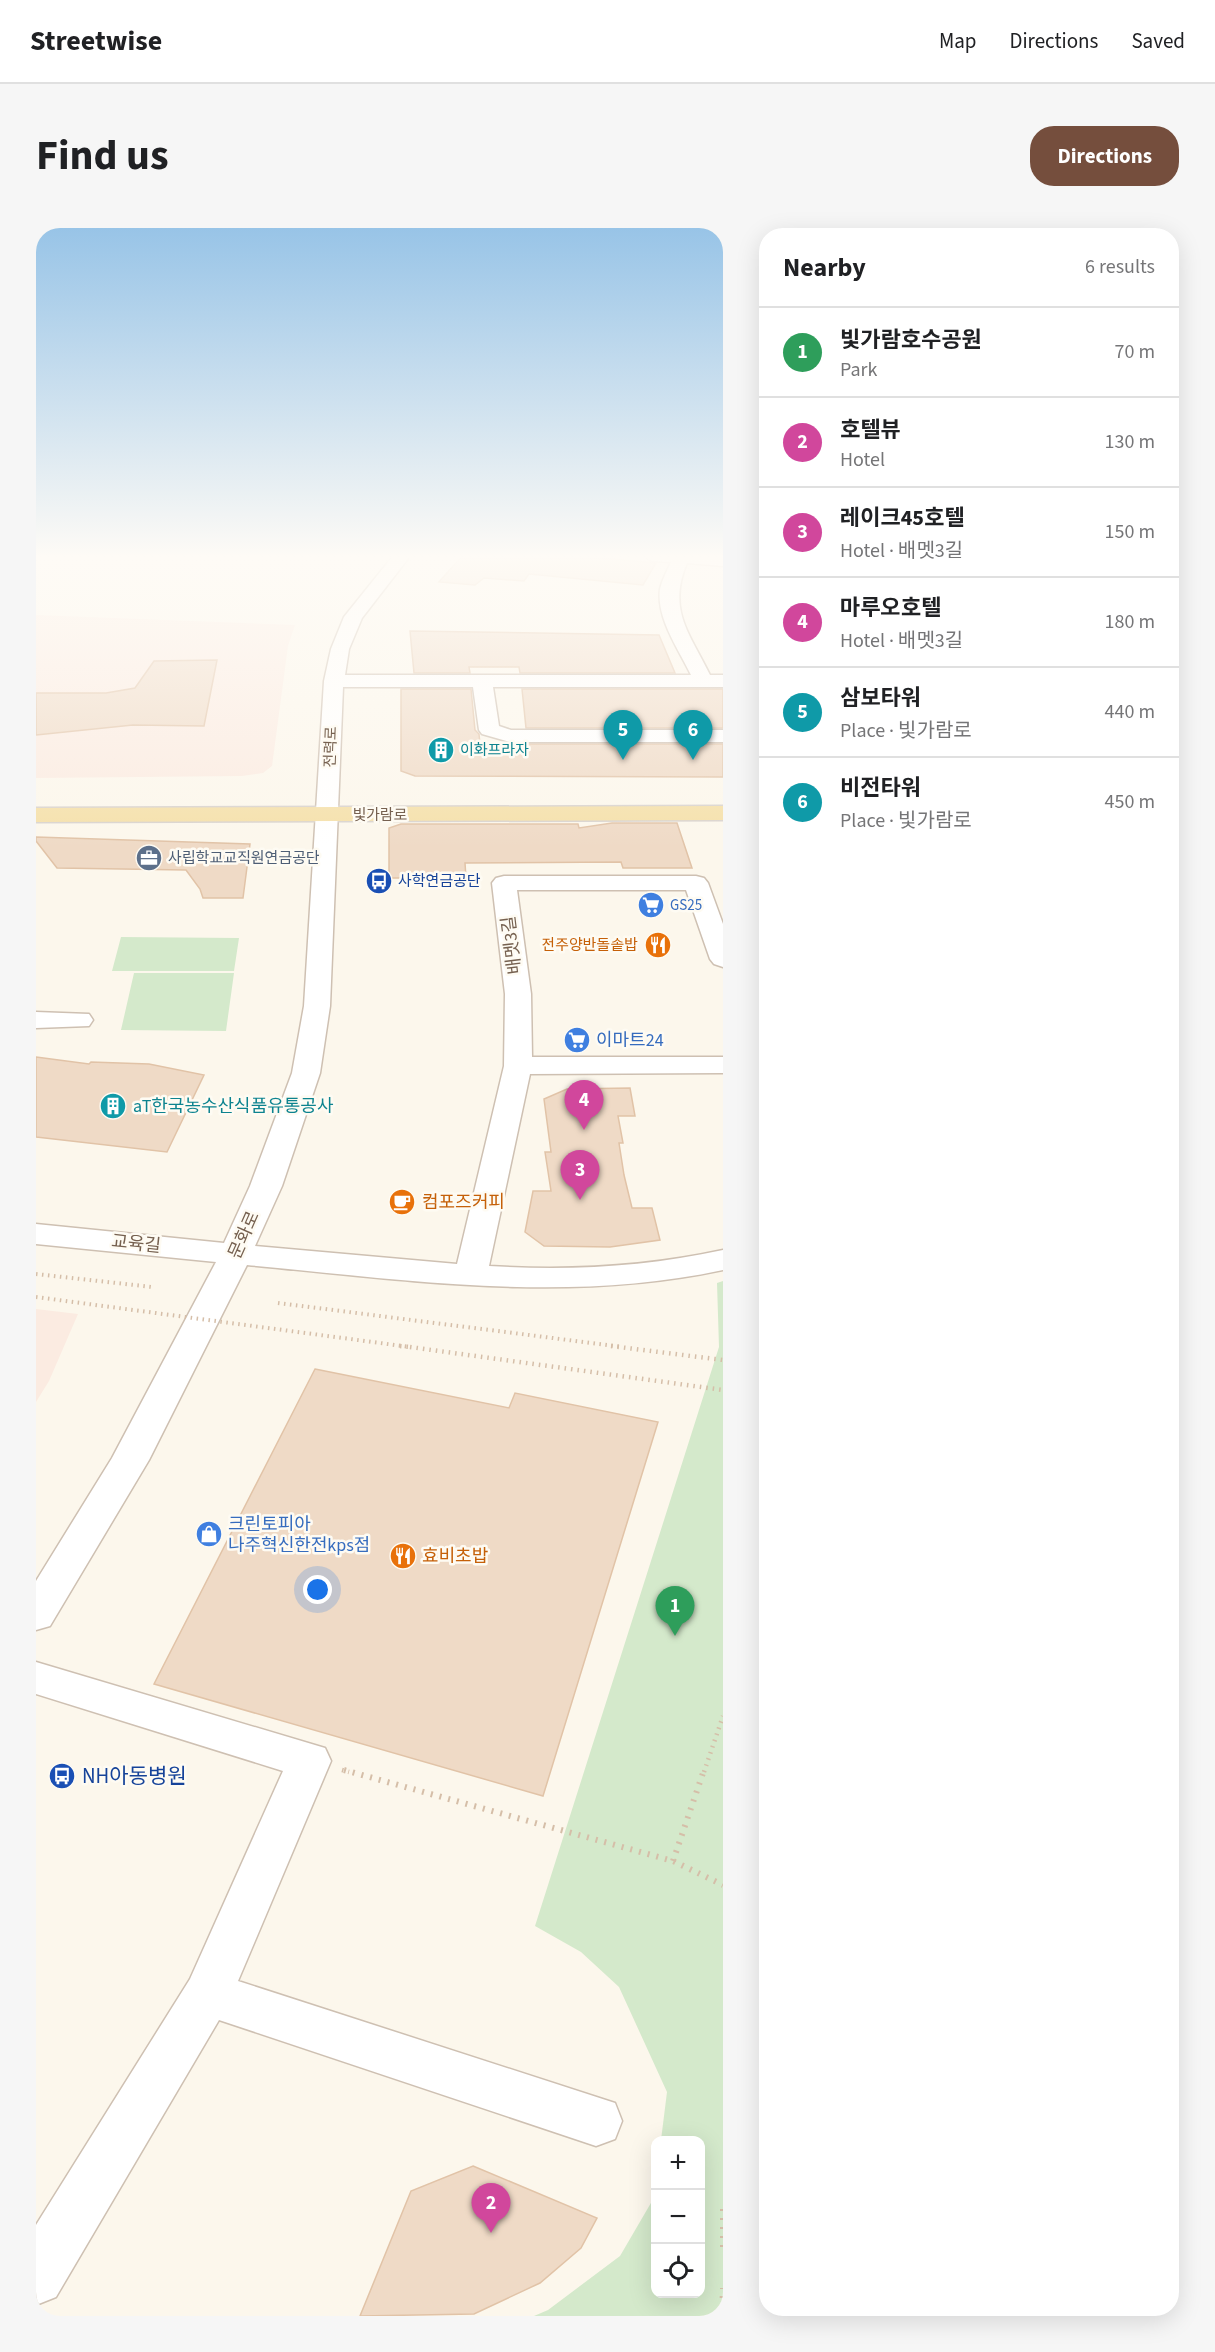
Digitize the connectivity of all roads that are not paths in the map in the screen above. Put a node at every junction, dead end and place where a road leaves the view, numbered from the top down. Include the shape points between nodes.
1 (340, 653) edge
2 (697, 653) edge
3 (334, 681) junction
4 (482, 681) junction
5 (713, 681) edge
6 (723, 736) edge
7 (723, 798) edge
8 (36, 799) edge
9 (329, 807) junction
10 (723, 813) edge
11 (36, 815) edge
12 (723, 959) edge
13 (36, 1020) edge
14 (79, 1020) dead end
15 (723, 1065) edge
16 (518, 1066) junction
17 (36, 1234) edge
18 (235, 1254) junction
19 (723, 1260) edge
20 (471, 1275) junction
21 (36, 1615) edge
22 (36, 1678) edge
23 (208, 1994) junction
24 (596, 2121) dead end
25 (36, 2277) edge

1 - 3 street, 전력로
2 - 5 street
3 - 4 street
3 - 9 street, 전력로
4 - 5 street
4 - 6 street via 489,730 510,736
7 - 9 main road, 빛가람로
8 - 9 main road, 빛가람로
9 - 10 main road, 빛가람로
9 - 11 main road, 빛가람로
9 - 18 street, 문화로 via 317,1006 306,1072 277,1158
12 - 16 street, 배멧3길 via 696,883 504,883 518,994
13 - 14 street
15 - 16 street
16 - 20 street, 배멧3길
17 - 18 street, 교육길
18 - 20 street
18 - 21 street, 문화로 via 218,1294 135,1450
19 - 20 street via 660,1274 573,1281
22 - 23 street via 309,1761
23 - 24 street
23 - 25 street

